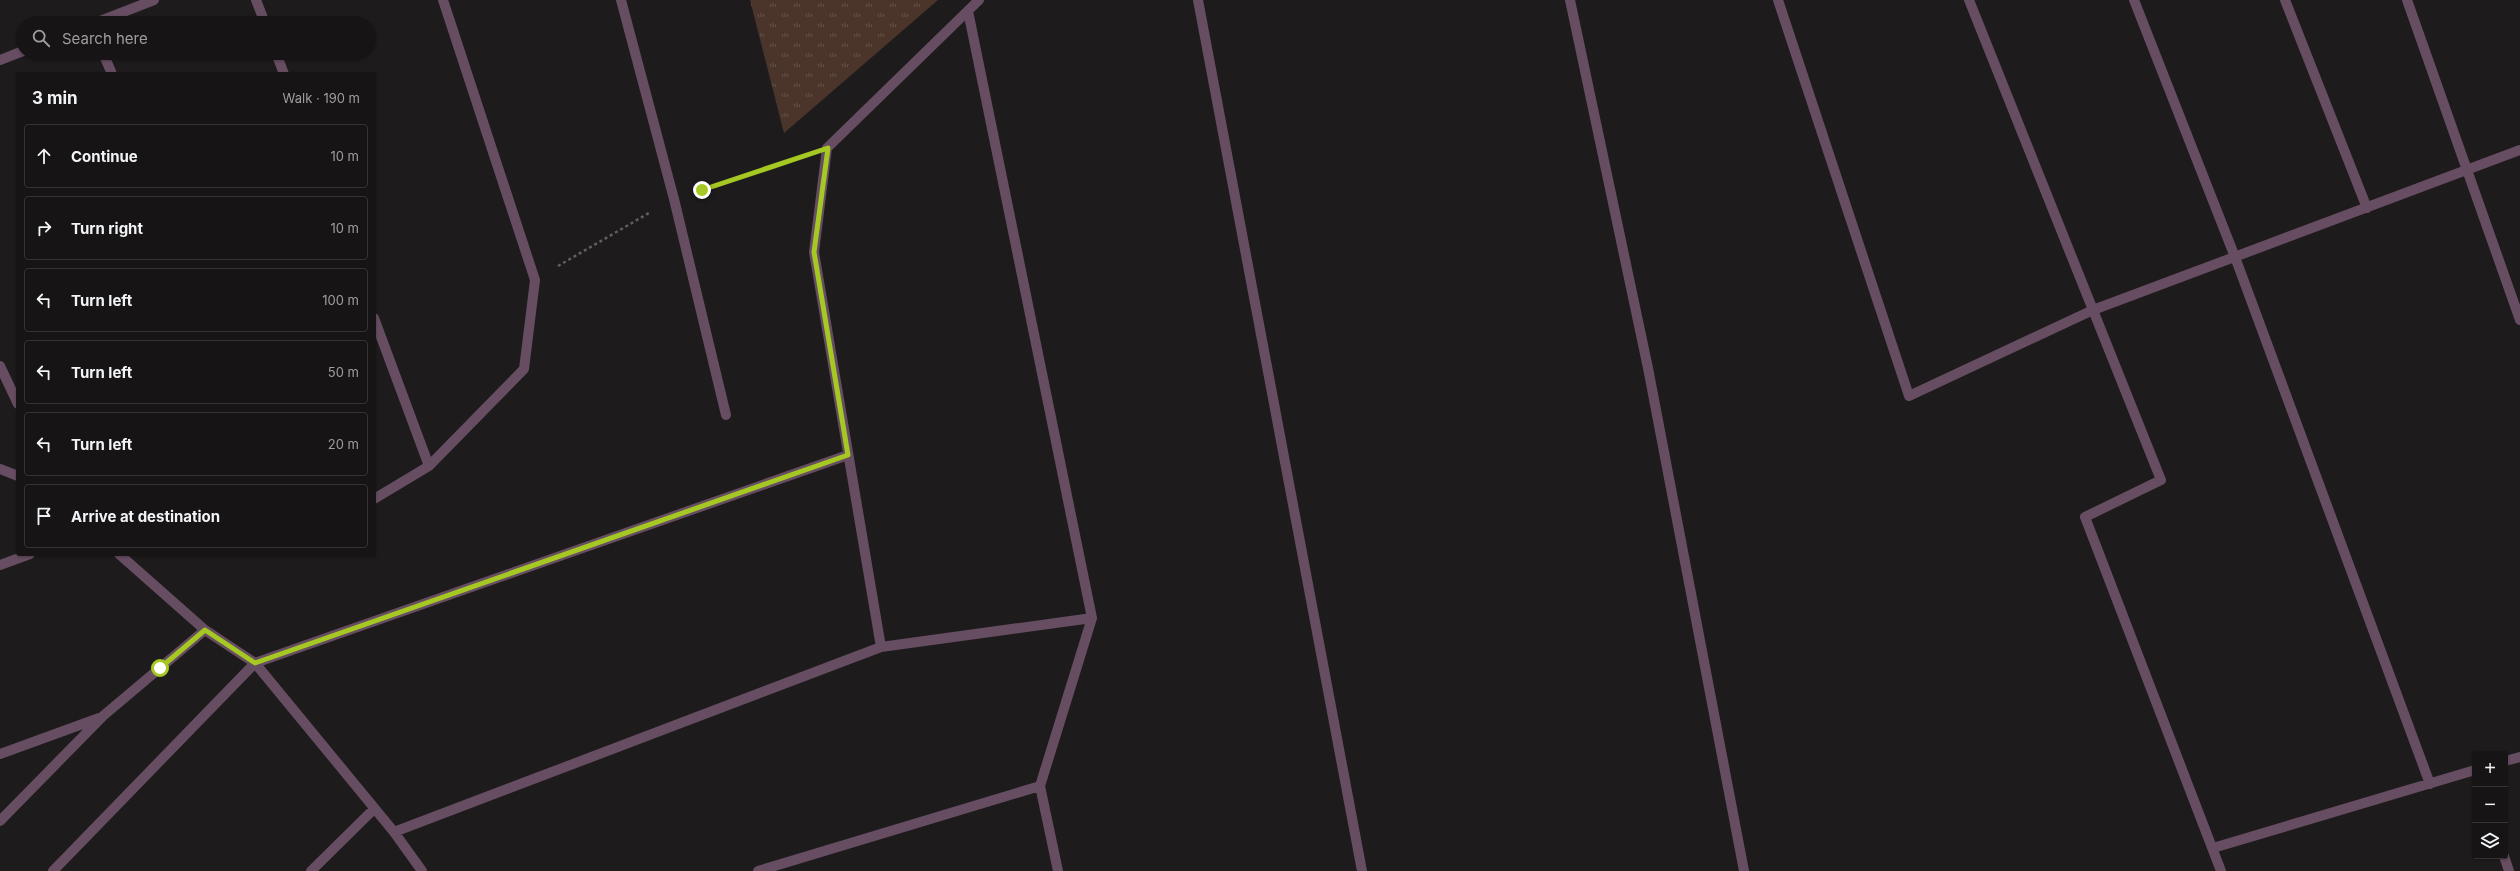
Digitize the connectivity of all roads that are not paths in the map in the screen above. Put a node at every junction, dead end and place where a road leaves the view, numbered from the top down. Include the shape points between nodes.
1 (154, 0) edge
2 (256, 0) edge
3 (443, 0) edge
4 (621, 0) edge
5 (979, 0) edge
6 (1198, 0) edge
7 (1570, 0) edge
8 (1778, 0) edge
9 (1969, 0) edge
10 (2134, 0) edge
11 (2285, 0) edge
12 (2407, 0) edge
13 (968, 11) junction
14 (113, 16) edge
15 (262, 16) edge
16 (16, 54) edge
17 (0, 60) edge
18 (106, 60) edge
19 (279, 60) edge
20 (111, 72) edge
21 (283, 72) edge
22 (2520, 150) edge
23 (2467, 170) junction
24 (2367, 208) junction
25 (2235, 256) junction
26 (2094, 310) junction
27 (2520, 320) edge
28 (376, 323) edge
29 (0, 366) edge
30 (16, 400) edge
31 (726, 415) dead end
32 (848, 455) junction
33 (429, 466) junction
34 (0, 469) edge
35 (16, 475) edge
36 (376, 498) edge
37 (25, 556) edge
38 (121, 556) edge
39 (0, 565) edge
40 (1092, 618) junction
41 (205, 630) junction
42 (881, 647) junction
43 (255, 663) junction
44 (103, 716) junction
45 (0, 754) edge
46 (2520, 757) edge
47 (2508, 760) edge
48 (2472, 771) edge
49 (2430, 784) junction
50 (1040, 786) junction
51 (374, 809) junction
52 (0, 821) edge
53 (394, 832) junction
54 (2213, 848) junction
55 (2505, 859) edge
56 (53, 871) edge
57 (311, 871) edge
58 (422, 871) edge
59 (758, 871) edge
60 (1058, 871) edge
61 (1362, 871) edge
62 (1744, 871) edge
63 (2221, 871) edge
64 (2508, 871) edge

1 - 14 street
2 - 15 street
3 - 33 street via 535,280 524,369
4 - 31 street via 674,199
5 - 13 street
6 - 61 street
7 - 62 street via 1648,368
8 - 26 street via 1909,396
9 - 26 street
10 - 25 street
11 - 24 street
12 - 23 street
13 - 32 street via 828,148 814,252
13 - 40 street
16 - 17 street
18 - 20 street
19 - 21 street
22 - 23 street
23 - 24 street
23 - 27 street
24 - 25 street
25 - 26 street
25 - 49 street
26 - 54 street via 2161,480 2085,517
28 - 33 street
29 - 30 street
32 - 42 street
32 - 43 street
33 - 36 street
34 - 35 street
37 - 39 street
38 - 41 street
40 - 42 street
40 - 50 street
41 - 43 street
41 - 44 street
42 - 53 street
43 - 51 street
43 - 56 street
44 - 45 street
44 - 52 street
46 - 47 street
48 - 49 street
49 - 54 street
50 - 59 street
50 - 60 street
51 - 53 street
51 - 57 street
53 - 58 street
54 - 63 street
55 - 64 street

